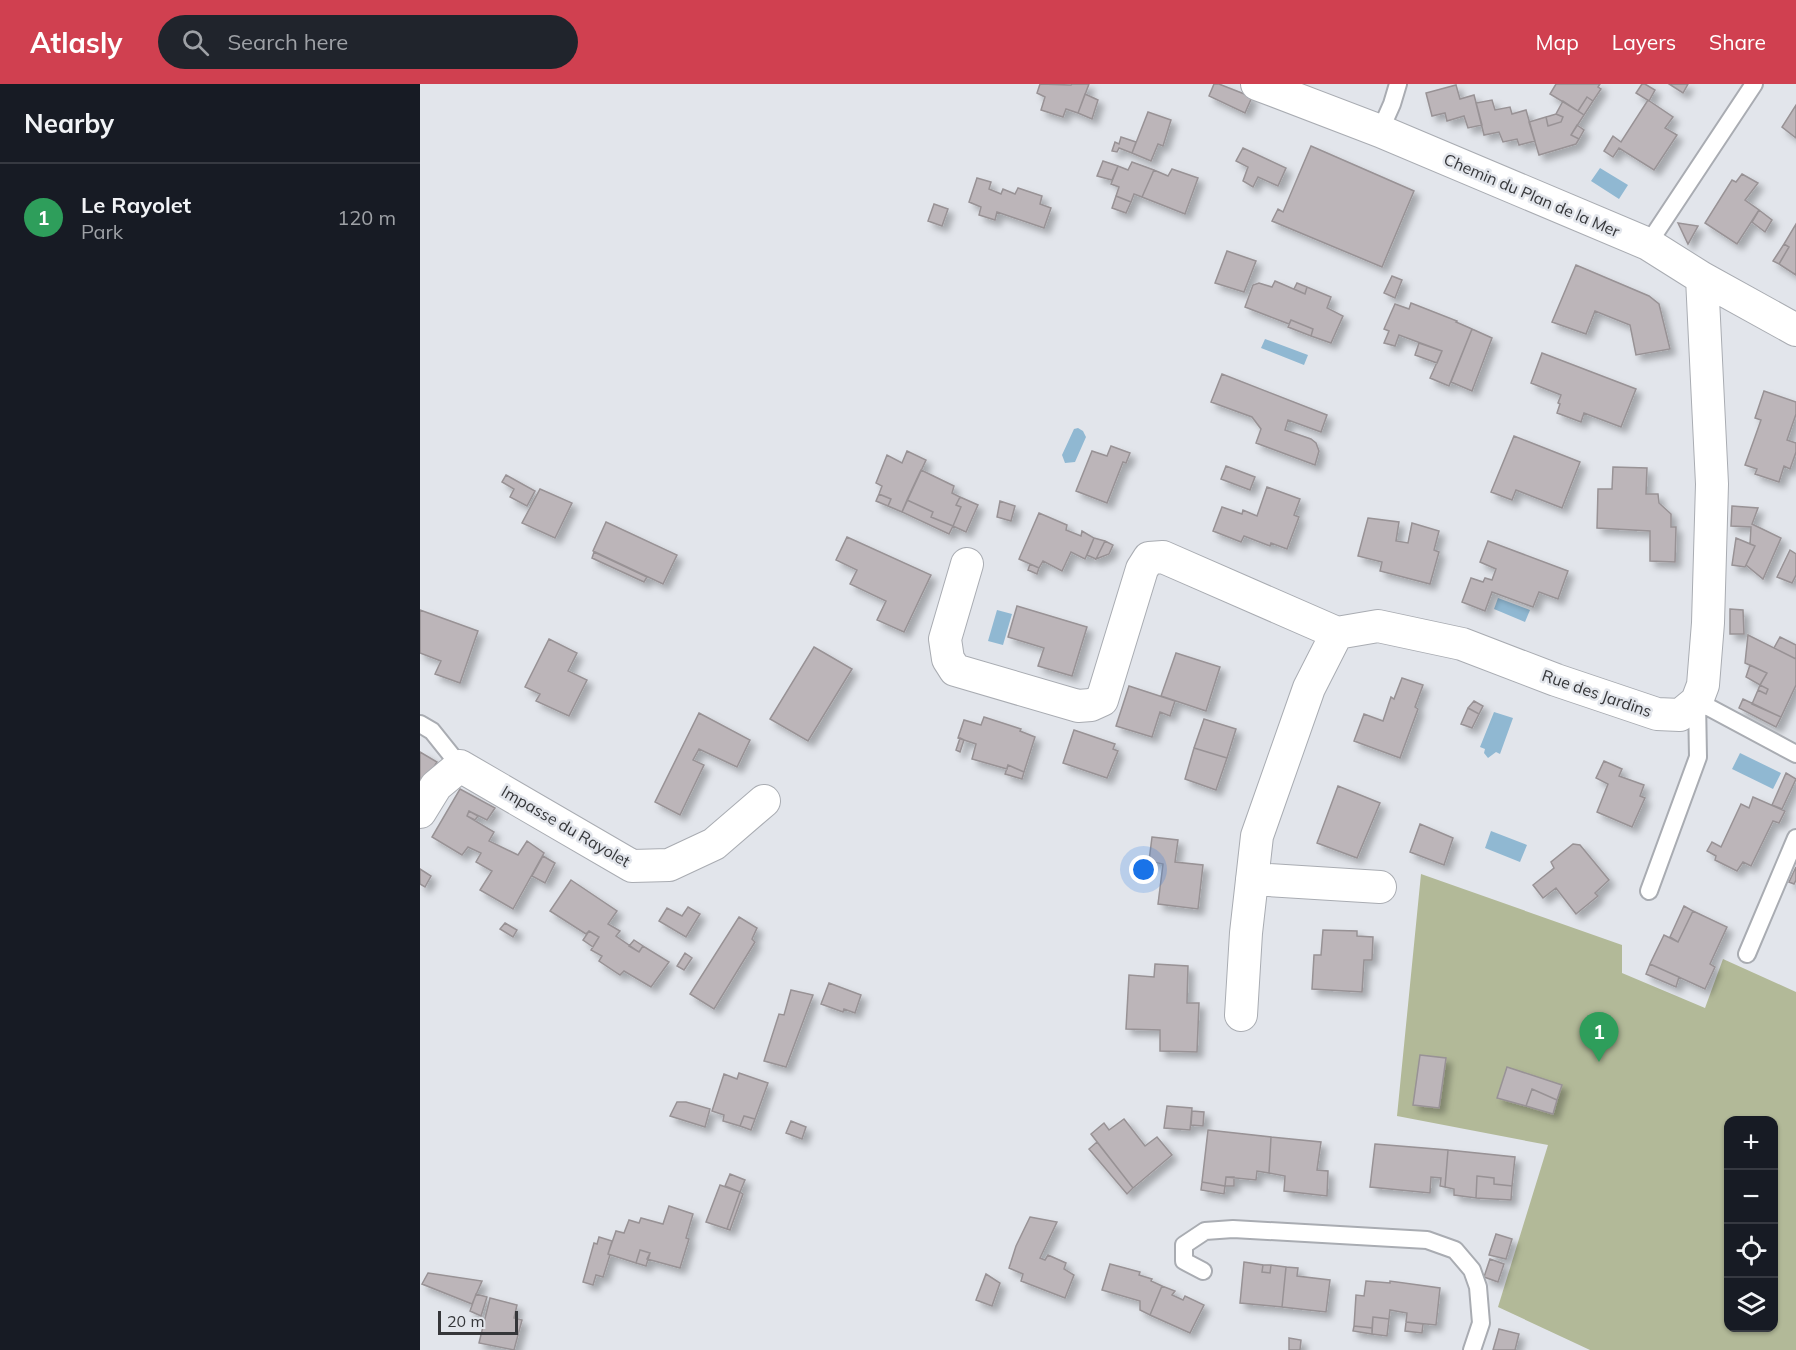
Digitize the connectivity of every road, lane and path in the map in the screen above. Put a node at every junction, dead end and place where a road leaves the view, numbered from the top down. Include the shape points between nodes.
1 (1257, 84) edge
2 (1398, 84) edge
3 (1754, 84) edge
4 (1380, 131) junction
5 (1648, 244) junction
6 (1702, 278) junction
7 (1796, 330) edge
8 (968, 564) dead end
9 (1337, 633) junction
10 (1697, 701) junction
11 (420, 724) edge
12 (1796, 754) edge
13 (460, 766) junction
14 (764, 801) dead end
15 (420, 812) edge
16 (1796, 838) edge
17 (1252, 879) junction
18 (1380, 887) dead end
19 (1649, 891) dead end
20 (1747, 954) dead end
21 (1241, 1015) dead end
22 (1203, 1271) dead end
23 (1472, 1350) edge

1 - 4 street, Chemin du Plan de la Mer
2 - 4 lane
3 - 5 lane
4 - 5 street, Chemin du Plan de la Mer
5 - 6 street, Chemin du Plan de la Mer
6 - 7 street, Chemin du Plan de la Mer
6 - 10 street via 1712,484 1708,623 1703,686
8 - 9 street via 945,639 948,659 955,670 1078,706 1102,700 1142,569 1149,558 1163,557
9 - 10 street, Rue des Jardins via 1378,626 1462,644 1657,714 1680,715
9 - 17 street via 1309,688 1257,836
10 - 12 lane
10 - 19 lane via 1698,757
11 - 13 lane, Impasse du Rayolet via 432,731
13 - 14 street, Impasse du Rayolet via 632,866 669,865 714,844
13 - 15 street via 436,786
16 - 20 lane
17 - 18 street
17 - 21 street
22 - 23 lane via 1184,1261 1184,1245 1205,1231 1233,1229 1427,1240 1455,1250 1472,1269 1481,1323

